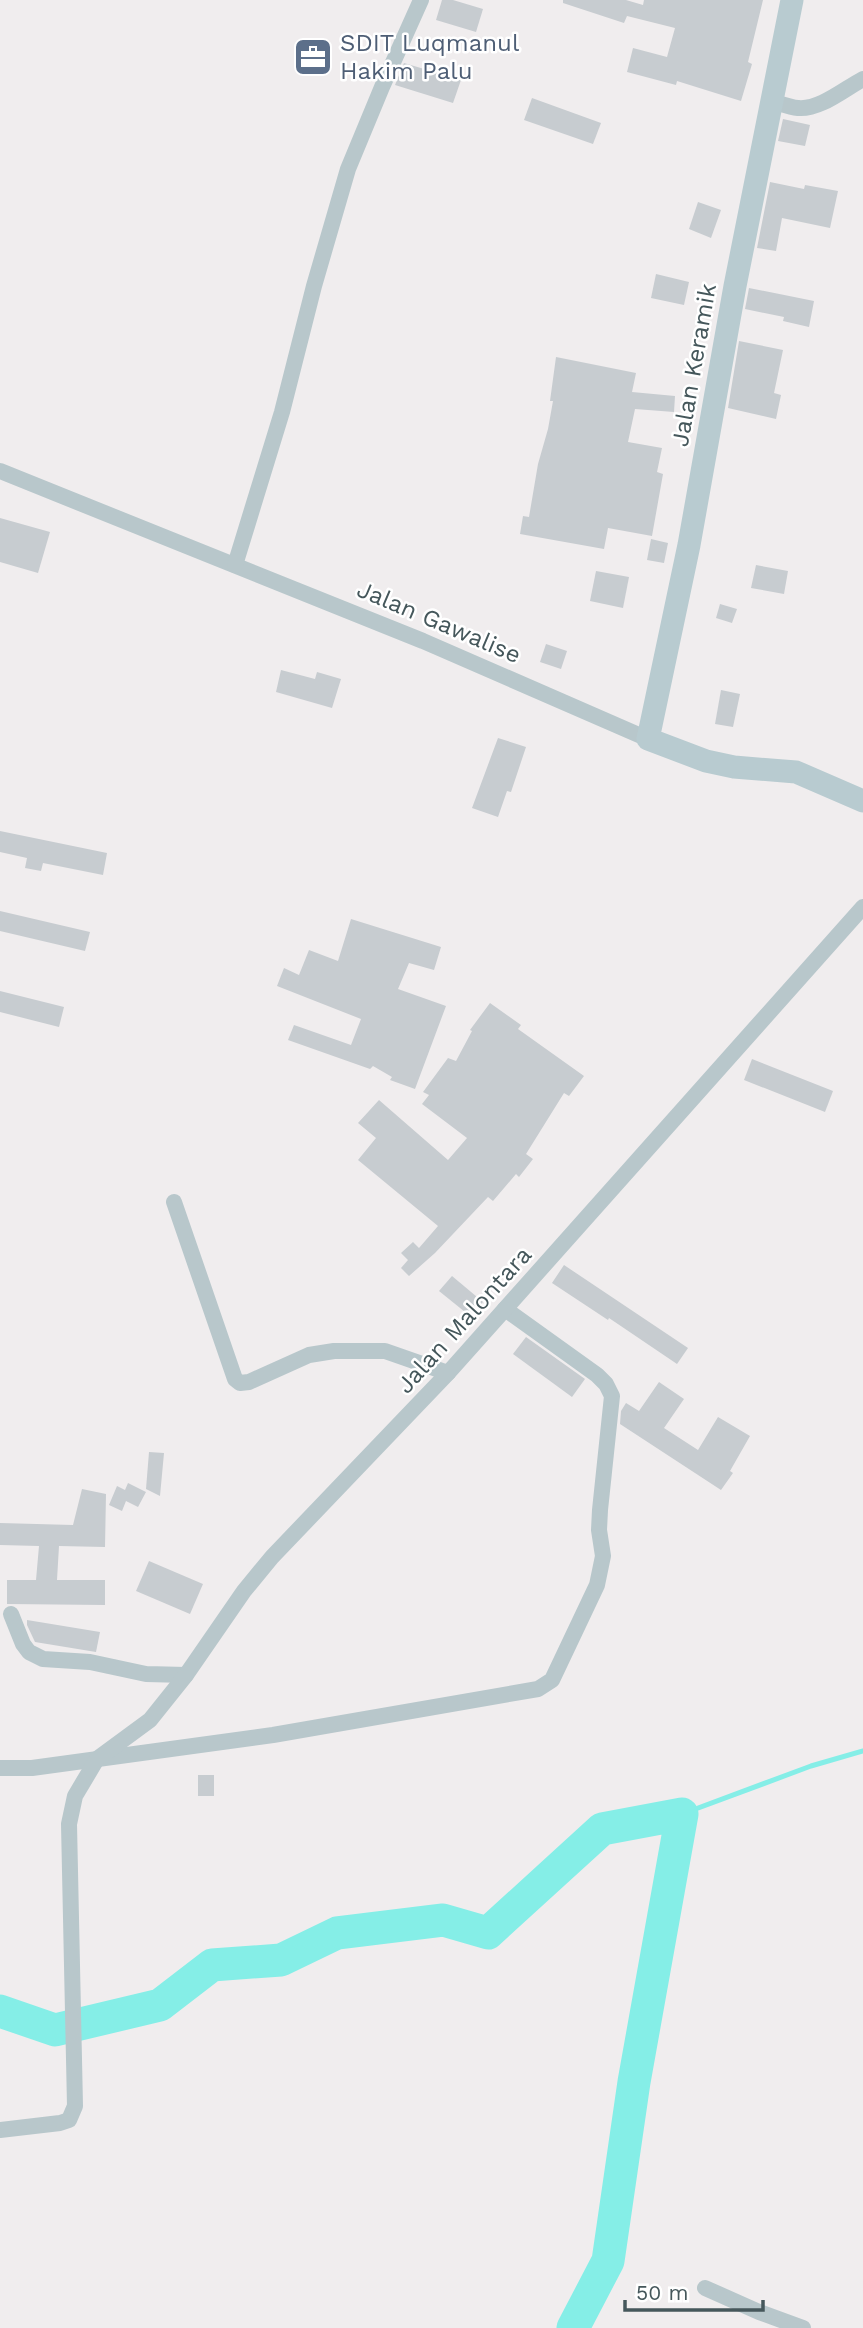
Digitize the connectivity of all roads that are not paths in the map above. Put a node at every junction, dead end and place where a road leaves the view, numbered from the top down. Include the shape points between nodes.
1 (421, 0) edge
2 (792, 0) edge
3 (863, 79) edge
4 (771, 101) junction
5 (0, 471) edge
6 (235, 565) junction
7 (648, 739) junction
8 (863, 801) edge
9 (863, 906) edge
10 (174, 1202) dead end
11 (505, 1309) junction
12 (448, 1373) junction
13 (11, 1614) dead end
14 (186, 1675) junction
15 (97, 1759) junction
16 (0, 1768) edge
17 (0, 2130) edge
18 (705, 2288) dead end
19 (803, 2328) edge

1 - 6 street via 348,169
2 - 4 street, Jalan Keramik
3 - 4 street via 807,108
4 - 7 street, Jalan Keramik via 690,545
5 - 6 street, Jalan Gawalise
6 - 7 street, Jalan Gawalise
7 - 8 street, Jalan Gawalise via 715,763 796,772
9 - 11 street, Jalan Malontara
10 - 12 street via 240,1383 309,1355 334,1351 385,1351
11 - 12 street, Jalan Malontara
11 - 15 street via 597,1375 612,1396 600,1510 603,1556 597,1585 552,1680 538,1689 383,1717
12 - 14 street, Jalan Malontara via 272,1557
13 - 14 street via 23,1644 43,1659
14 - 15 street, Jalan Malontara via 150,1720
15 - 16 street
15 - 17 street via 75,1796 69,1824 75,2106 69,2120 60,2123
18 - 19 street

